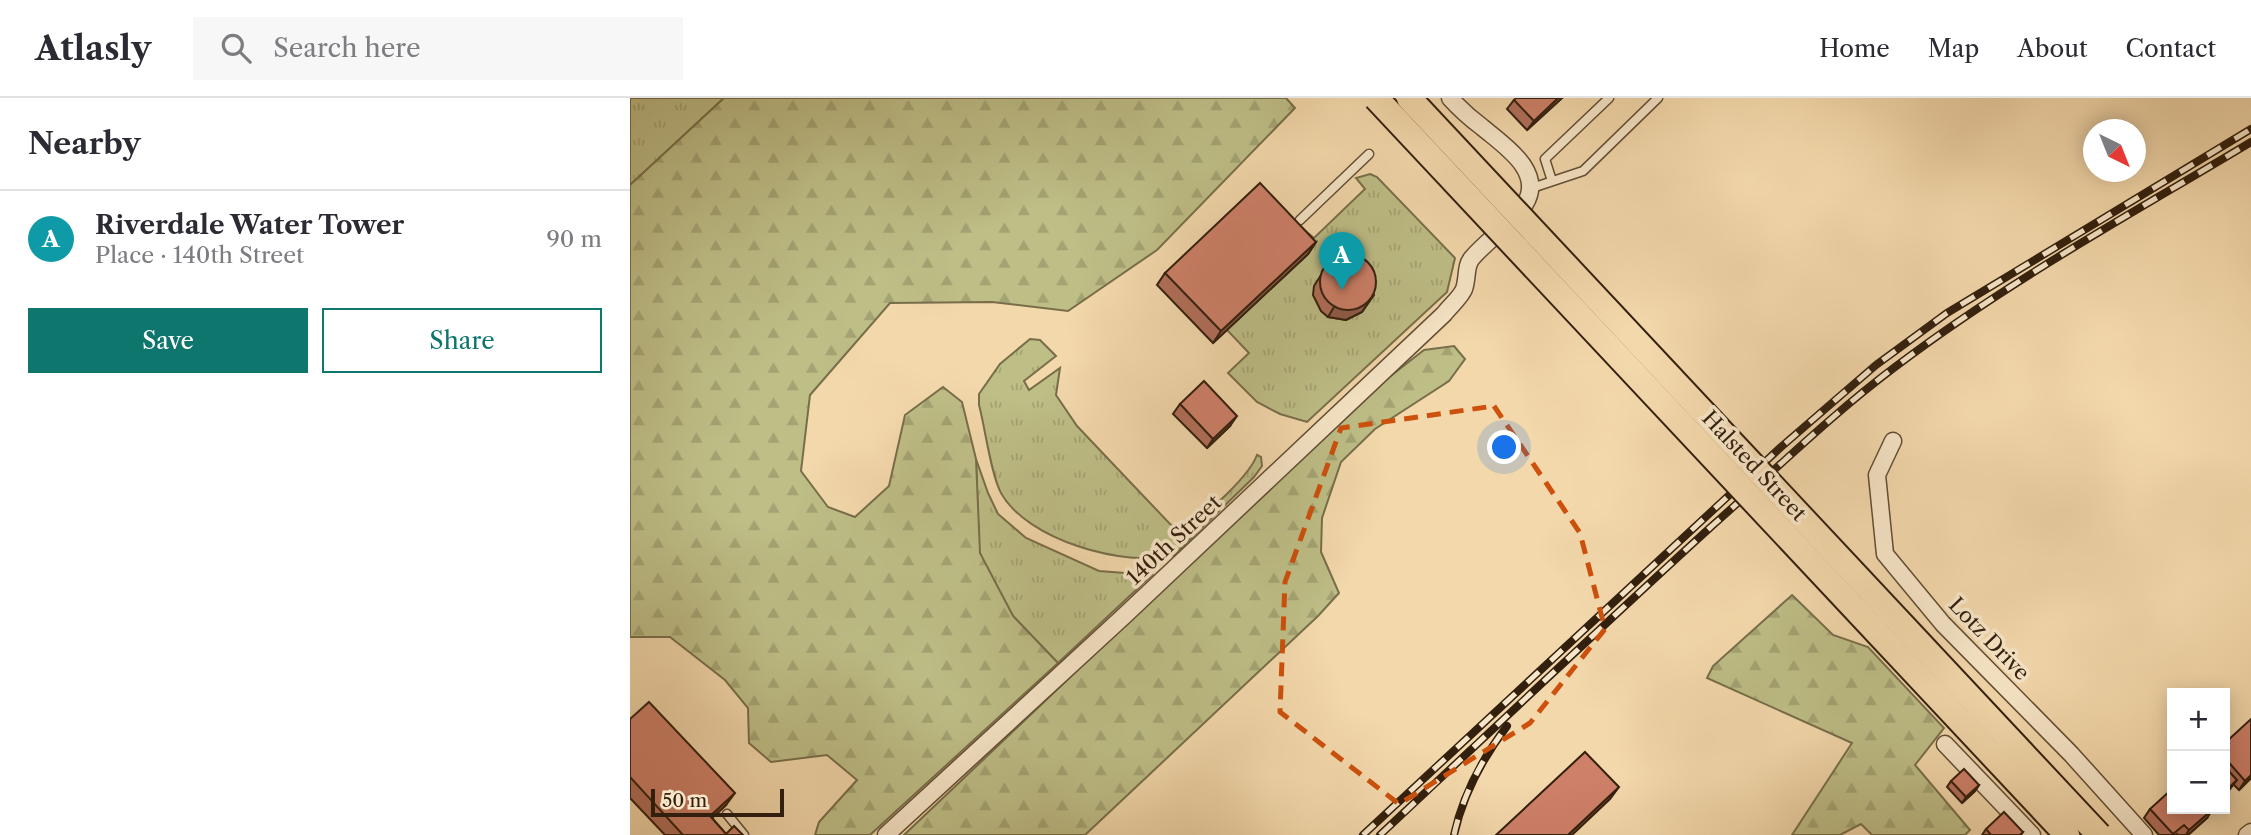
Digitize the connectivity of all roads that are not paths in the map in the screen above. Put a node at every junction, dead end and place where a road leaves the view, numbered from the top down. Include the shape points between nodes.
1 (1376, 98) edge
2 (1409, 98) edge
3 (1450, 98) edge
4 (1609, 98) edge
5 (1658, 98) edge
6 (1369, 154) dead end
7 (1552, 181) junction
8 (1529, 189) junction
9 (1300, 220) dead end
10 (1893, 441) dead end
11 (1945, 744) dead end
12 (727, 814) edge
13 (744, 835) edge
14 (886, 835) edge
15 (2032, 835) edge
16 (2067, 835) edge
17 (2099, 835) edge
18 (2144, 835) edge

1 - 16 main road, Halsted Street, bridge
2 - 17 main road, Halsted Street, bridge
3 - 8 street via 1511,150 1528,173
4 - 7 lane via 1545,159
5 - 7 lane via 1583,171
6 - 9 lane
7 - 8 lane
8 - 14 street, 140th Street via 1517,215 1469,261 1464,290 1444,314
10 - 18 street, Lotz Drive via 1877,475 1885,554 1943,624
11 - 15 street
12 - 13 lane

